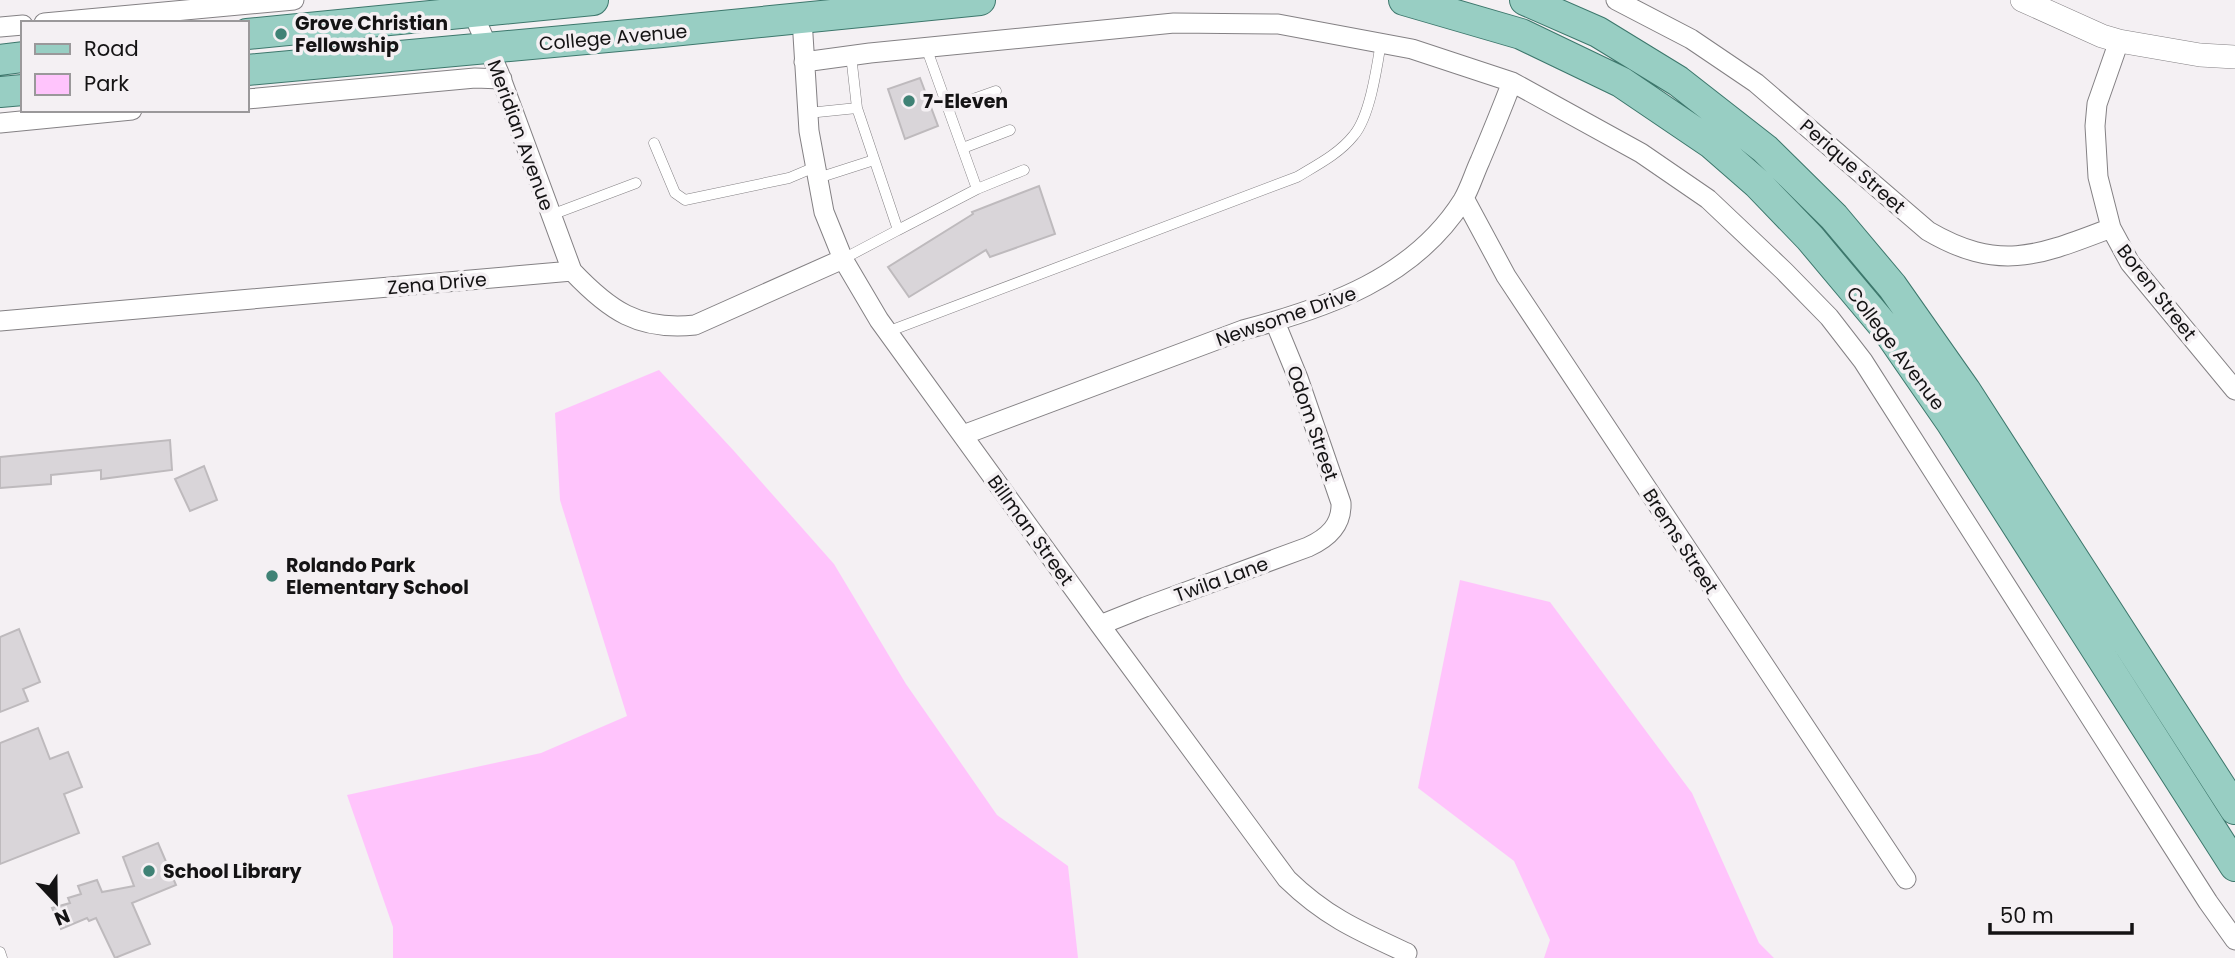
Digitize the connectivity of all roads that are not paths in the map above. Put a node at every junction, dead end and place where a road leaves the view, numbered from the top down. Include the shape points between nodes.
1 (294, 0) edge
2 (593, 0) edge
3 (980, 0) edge
4 (1404, 0) edge
5 (1525, 0) edge
6 (1616, 0) edge
7 (2022, 0) edge
8 (470, 5) edge
9 (802, 19) junction
10 (66, 21) edge
11 (21, 25) edge
12 (0, 27) edge
13 (248, 34) edge
14 (1381, 41) junction
15 (2119, 41) junction
16 (926, 47) junction
17 (488, 48) junction
18 (851, 55) junction
19 (21, 57) edge
20 (2235, 57) edge
21 (0, 60) edge
22 (804, 62) junction
23 (248, 70) edge
24 (502, 79) junction
25 (1512, 82) junction
26 (21, 90) edge
27 (996, 91) dead end
28 (0, 92) edge
29 (248, 99) edge
30 (857, 108) junction
31 (948, 108) junction
32 (112, 112) edge
33 (808, 113) junction
34 (0, 123) edge
35 (1010, 131) dead end
36 (654, 142) dead end
37 (963, 148) junction
38 (874, 160) junction
39 (1024, 170) dead end
40 (816, 173) junction
41 (636, 183) dead end
42 (977, 189) junction
43 (1464, 198) junction
44 (551, 215) junction
45 (2111, 229) junction
46 (898, 230) junction
47 (843, 259) junction
48 (572, 271) junction
49 (0, 321) edge
50 (1275, 322) junction
51 (887, 332) junction
52 (2235, 390) edge
53 (963, 435) junction
54 (1337, 525) joint
55 (1100, 625) junction
56 (2235, 809) edge
57 (2235, 866) edge
58 (1906, 879) dead end
59 (2235, 940) edge
60 (0, 952) edge
61 (1407, 953) dead end
62 (2, 958) edge

1 - 10 street
2 - 8 main road, College Avenue
3 - 9 main road, College Avenue
4 - 57 main road, College Avenue via 1521,34 1621,82 1711,143 1810,238 1888,331 1951,422
5 - 56 main road, College Avenue via 1598,32 1678,81 1765,149 1834,217 1892,286 1965,390
6 - 45 street, Perique Street via 1691,39 1756,83 1943,240 1975,252 2021,256 2050,251
7 - 15 street
8 - 13 main road, College Avenue
8 - 17 street, Meridian Avenue
9 - 17 main road, College Avenue
9 - 22 street, Billman Street
11 - 12 street
14 - 16 street via 1278,24 1174,23
14 - 25 street
14 - 51 lane via 1372,92 1356,134 1335,154 1297,177
15 - 20 street
15 - 45 street, Boren Street via 2096,104 2095,126 2098,177
16 - 18 street
16 - 31 lane
17 - 23 main road, College Avenue
17 - 24 street, Meridian Avenue
18 - 22 street
18 - 30 lane
19 - 21 main road
22 - 33 street, Billman Street
24 - 29 street
24 - 44 street, Meridian Avenue
25 - 43 street, Newsome Drive
25 - 59 street via 1641,153 1707,199 1829,317 1863,361
26 - 28 main road
27 - 31 lane
30 - 33 lane
30 - 38 lane
31 - 37 lane
32 - 34 street
33 - 40 street, Billman Street
35 - 37 lane
36 - 40 lane via 675,193 685,200
37 - 42 lane
38 - 40 lane
38 - 46 lane
39 - 42 lane
40 - 47 street, Billman Street via 824,212
41 - 44 lane
42 - 46 lane
43 - 50 street, Newsome Drive via 1431,240 1388,274 1345,297
43 - 58 street, Brems Street via 1506,276
44 - 48 street, Meridian Avenue
45 - 52 street, Boren Street via 2130,263
46 - 47 lane
47 - 48 street via 695,325 680,327 650,324 622,314
47 - 51 street, Billman Street
48 - 49 street, Zena Drive
50 - 53 street, Newsome Drive
50 - 54 street, Odom Street via 1340,503
51 - 53 street, Billman Street
53 - 55 street, Billman Street
54 - 55 street, Twila Lane via 1308,547
55 - 61 street, Billman Street via 1287,879 1348,926
60 - 62 lane

